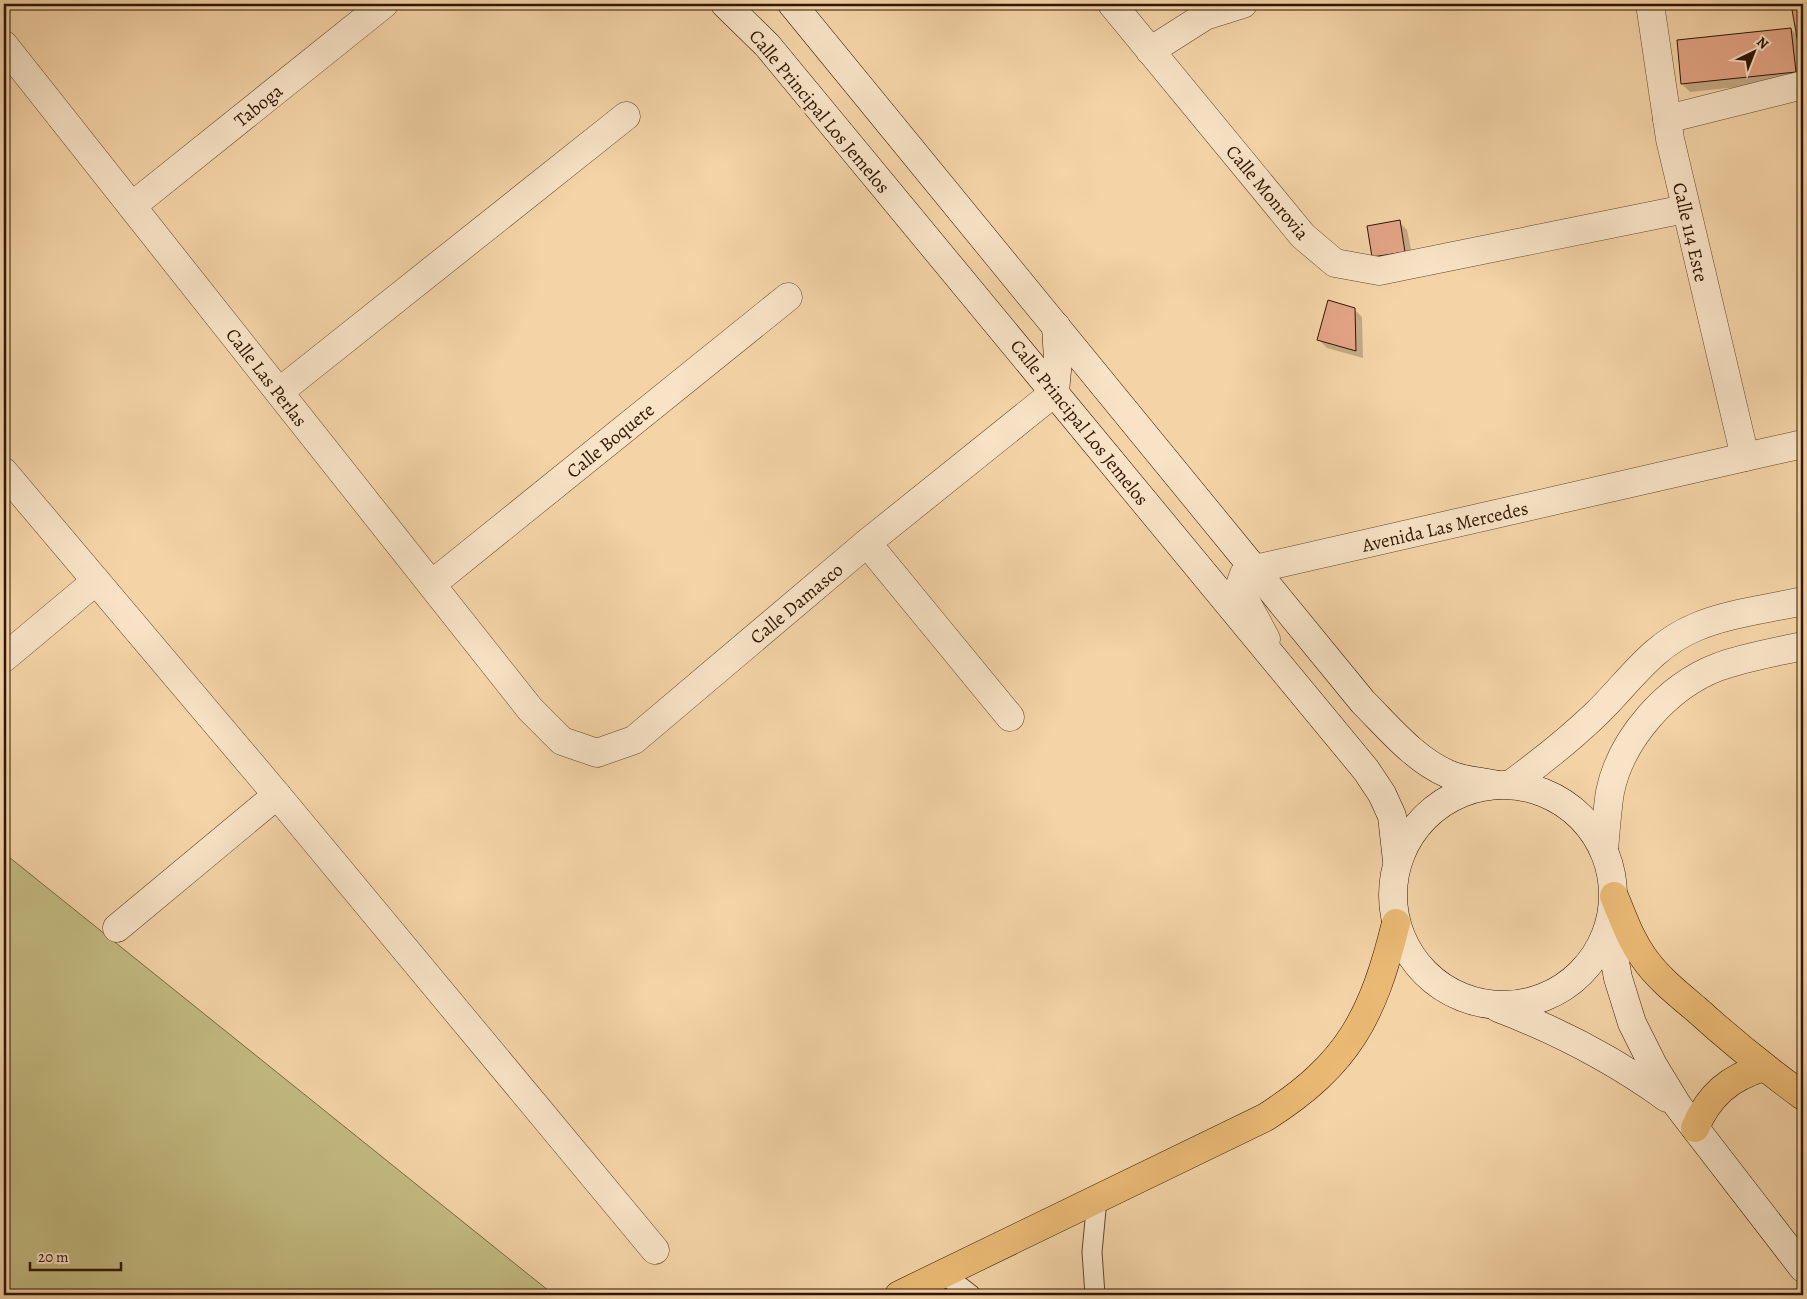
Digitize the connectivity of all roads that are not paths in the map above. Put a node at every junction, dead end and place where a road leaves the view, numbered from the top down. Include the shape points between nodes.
1 (384, 4) edge
2 (725, 4) edge
3 (792, 4) edge
4 (1112, 4) edge
5 (1243, 4) edge
6 (1650, 4) edge
7 (4, 45) edge
8 (1150, 51) junction
9 (1803, 85) edge
10 (626, 116) dead end
11 (1667, 119) junction
12 (132, 206) junction
13 (1686, 209) junction
14 (788, 296) dead end
15 (1056, 326) junction
16 (279, 392) junction
17 (1055, 392) junction
18 (1116, 399) junction
19 (1803, 444) edge
20 (1745, 457) junction
21 (4, 472) edge
22 (1197, 499) junction
23 (1161, 521) junction
24 (867, 543) junction
25 (1255, 569) junction
26 (96, 581) junction
27 (432, 584) junction
28 (1803, 602) edge
29 (1803, 646) edge
30 (4, 658) edge
31 (1280, 664) junction
32 (530, 708) joint
33 (1010, 717) dead end
34 (1504, 785) junction
35 (277, 795) junction
36 (1604, 849) junction
37 (1397, 861) junction
38 (1614, 896) junction
39 (1396, 923) junction
40 (117, 928) dead end
41 (1609, 931) junction
42 (1492, 1006) junction
43 (1764, 1067) junction
44 (1803, 1096) edge
45 (1678, 1106) junction
46 (1695, 1128) junction
47 (1097, 1199) junction
48 (655, 1250) dead end
49 (1803, 1268) edge
50 (944, 1274) junction
51 (899, 1295) edge
52 (970, 1295) edge
53 (1095, 1295) edge

1 - 12 street, Taboga
2 - 17 street, Calle Principal Los Jemelos via 767,45
3 - 15 street
4 - 8 street, Calle Monrovia
5 - 8 street via 1205,16
6 - 11 street, Calle 114 Este
7 - 12 street, Calle Las Perlas
8 - 13 street, Calle Monrovia via 1303,236 1335,263 1379,271
9 - 11 street
10 - 16 street
11 - 13 street, Calle 114 Este
12 - 16 street, Calle Las Perlas
13 - 20 street, Calle 114 Este
14 - 27 street, Calle Boquete
15 - 17 street via 1058,360
15 - 18 street
16 - 27 street, Calle Las Perlas
17 - 18 street via 1086,391
17 - 23 street, Calle Principal Los Jemelos
17 - 24 street, Calle Damasco
18 - 22 street
19 - 20 street, Avenida Las Mercedes
20 - 25 street, Avenida Las Mercedes
21 - 26 street
22 - 23 street via 1196,511 1182,524
22 - 25 street
23 - 31 street, Calle Principal Los Jemelos
24 - 32 street, Calle Damasco via 634,740 597,753 562,741
24 - 33 street
25 - 31 street via 1244,574 1240,584 1243,596
25 - 34 street via 1363,702 1401,741 1449,775
26 - 30 street
26 - 35 street
27 - 32 street, Calle Las Perlas
28 - 34 street via 1720,619 1695,627 1666,643 1646,658 1598,712 1556,751
29 - 36 street via 1719,667 1696,677 1669,697 1633,738 1621,762 1610,791
31 - 37 street, Calle Principal Los Jemelos via 1382,794 1392,816
34 - 36 street via 1556,798 1592,828
34 - 37 street via 1464,791 1435,807 1412,831
35 - 40 street
35 - 48 street
36 - 38 street
37 - 39 street via 1392,892
38 - 41 street
38 - 43 highway via 1627,930 1645,959 1680,996
39 - 42 street via 1406,948 1428,976 1442,988 1466,1000
39 - 47 highway via 1370,1007 1340,1055 1300,1095 1266,1117
41 - 42 street via 1595,958 1576,980 1550,996 1522,1005
41 - 45 street via 1618,978 1632,1023
42 - 45 street via 1589,1048
43 - 44 highway
43 - 46 highway via 1728,1082 1702,1110
45 - 46 street
46 - 49 street
47 - 50 highway
47 - 53 lane via 1092,1252
50 - 51 highway
50 - 52 lane

